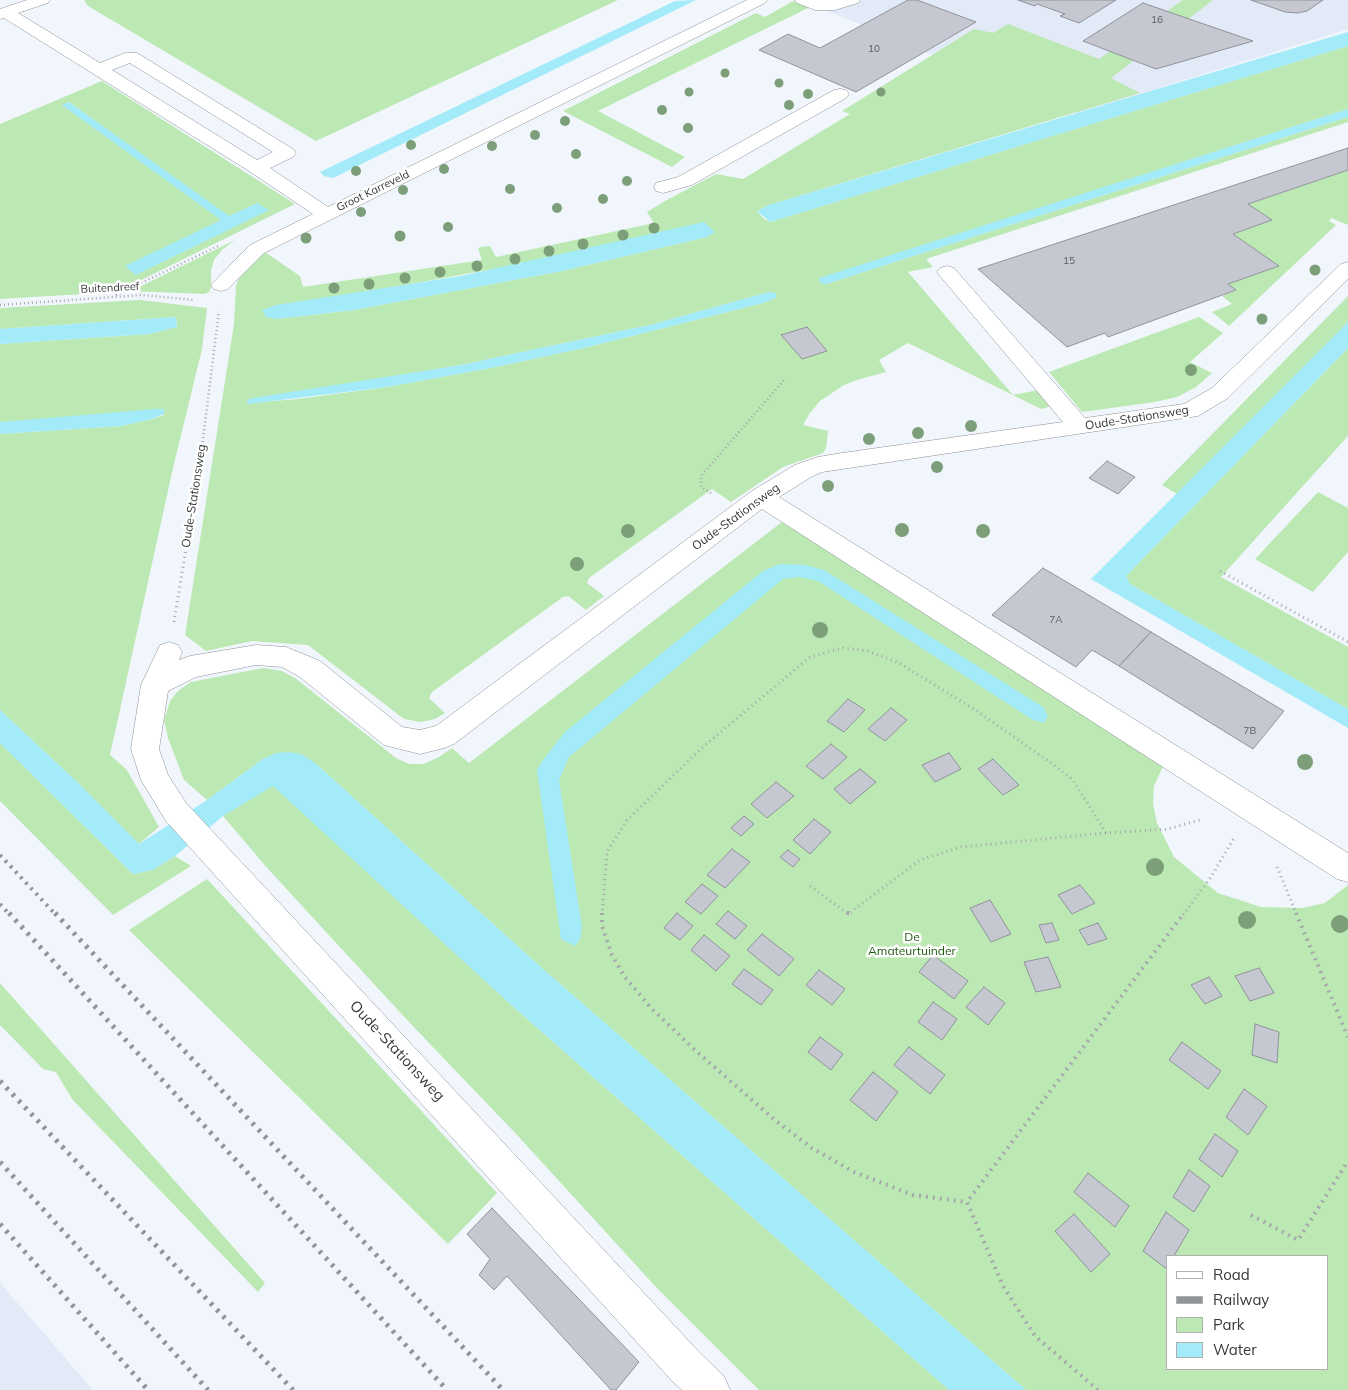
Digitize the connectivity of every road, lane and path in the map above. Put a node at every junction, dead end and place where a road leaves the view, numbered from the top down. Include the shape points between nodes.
1 (42, 0) edge
2 (758, 0) edge
3 (803, 0) edge
4 (852, 0) edge
5 (3, 13) edge
6 (100, 69) junction
7 (840, 94) dead end
8 (256, 167) junction
9 (663, 187) dead end
10 (326, 214) junction
11 (222, 245) dead end
12 (1348, 268) edge
13 (947, 272) dead end
14 (221, 294) joint
15 (113, 296) junction
16 (202, 301) dead end
17 (0, 305) edge
18 (785, 379) dead end
19 (1080, 427) junction
20 (751, 505) junction
21 (1220, 571) dead end
22 (1348, 642) edge
23 (169, 652) joint
24 (155, 685) junction
25 (1252, 807) junction
26 (1106, 833) junction
27 (1276, 864) dead end
28 (1348, 869) edge
29 (810, 886) dead end
30 (1348, 1037) edge
31 (1348, 1161) edge
32 (967, 1202) junction
33 (1251, 1215) dead end
34 (710, 1390) edge
35 (1098, 1390) edge

1 - 5 street
2 - 10 street, Groot Karreveld
3 - 4 street via 815,5 835,5
5 - 6 street, Groot Karreveld
6 - 8 street, Groot Karreveld
6 - 8 street via 131,57 287,153
7 - 9 street via 685,181
8 - 10 street, Groot Karreveld
10 - 14 street via 257,249
11 - 15 path
12 - 19 street, Oude-Stationsweg via 1220,393 1190,411
13 - 19 street
14 - 23 path, Oude-Stationsweg via 200,463
15 - 16 path, Buitendreef via 142,295
15 - 17 path, Buitendreef
18 - 20 path via 701,476 701,487
19 - 20 street, Oude-Stationsweg via 818,465 780,483
20 - 24 street, Oude-Stationsweg via 444,736 420,742 394,737 310,669 286,657 256,655 190,667
20 - 25 street
21 - 22 path
23 - 24 street, Oude-Stationsweg
24 - 34 street, Oude-Stationsweg via 145,749 155,780 176,812
25 - 26 path via 1168,829
25 - 28 street
25 - 32 path via 1212,877
26 - 29 path via 961,847 920,860 848,914
26 - 32 path via 1073,780 1054,765 899,662 868,651 843,648 810,656 704,746 627,820 607,852 602,926 612,955 624,976 652,1009 696,1052 812,1148 854,1172 913,1195
27 - 30 path
31 - 33 path via 1298,1240
32 - 35 path via 1003,1286 1035,1336

